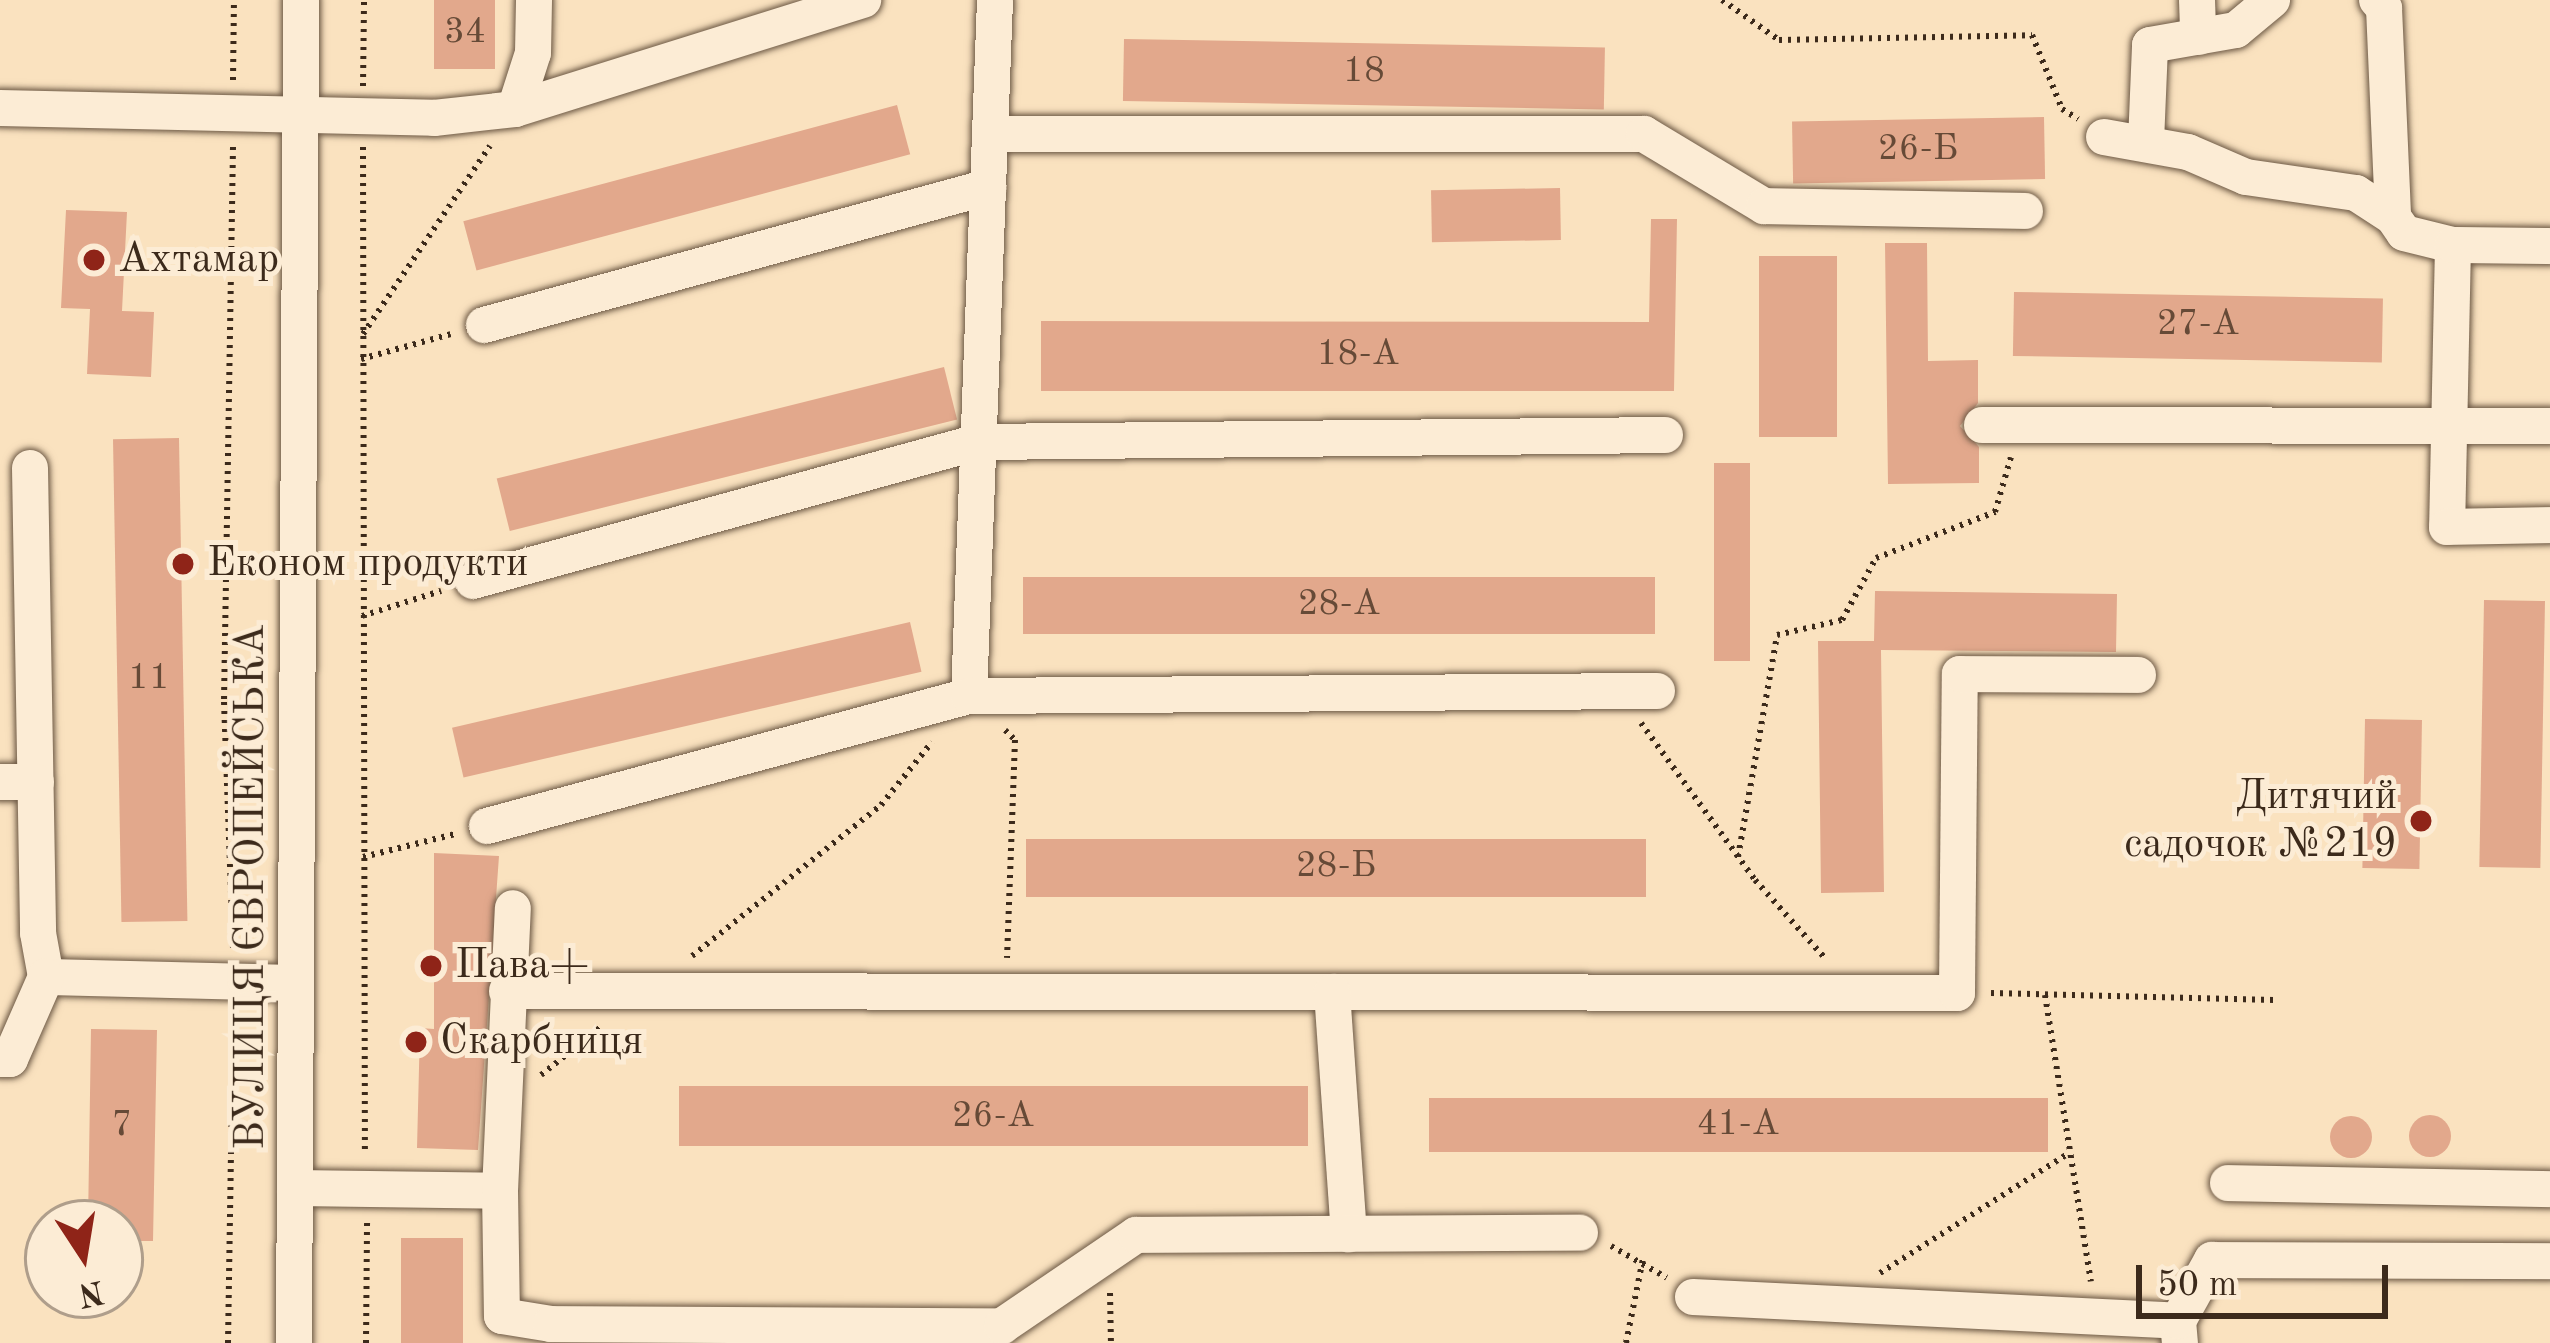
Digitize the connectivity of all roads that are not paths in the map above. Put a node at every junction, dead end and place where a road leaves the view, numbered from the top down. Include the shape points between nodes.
1 (301, 0) edge
2 (534, 0) edge
3 (863, 0) edge
4 (995, 0) edge
5 (2272, 0) edge
6 (2377, 0) edge
7 (2198, 18) edge
8 (0, 108) edge
9 (515, 109) junction
10 (301, 111) junction
11 (990, 134) junction
12 (2104, 137) road end
13 (2146, 142) junction
14 (988, 188) junction
15 (2025, 211) dead end
16 (2392, 217) junction
17 (2453, 245) junction
18 (2550, 246) edge
19 (484, 326) road end
20 (1982, 425) dead end
21 (2452, 425) junction
22 (2550, 427) edge
23 (1666, 435) dead end
24 (978, 442) junction
25 (30, 468) dead end
26 (2550, 525) edge
27 (473, 581) road end
28 (2138, 675) dead end
29 (1657, 691) dead end
30 (969, 696) junction
31 (18, 782) edge
32 (487, 826) road end
33 (513, 908) dead end
34 (46, 976) junction
35 (296, 983) junction
36 (507, 991) junction
37 (1332, 992) junction
38 (0, 1059) edge
39 (2228, 1183) dead end
40 (295, 1188) junction
41 (2550, 1189) edge
42 (500, 1191) junction
43 (1580, 1233) road end
44 (1349, 1234) junction
45 (2550, 1261) edge
46 (1693, 1297) road end
47 (2179, 1332) edge
48 (294, 1343) edge

1 - 10 street, ВУЛИЦЯ ЄВРОПЕЙСЬКА
2 - 9 street via 533,53
3 - 9 street
4 - 11 street
5 - 7 street via 2236,30
6 - 16 street via 2384,8
7 - 13 street via 2150,45
8 - 10 street
9 - 10 street via 434,118
10 - 35 street, ВУЛИЦЯ ЄВРОПЕЙСЬКА
11 - 14 street
11 - 15 street via 1644,134 1764,206
12 - 13 street
13 - 16 street via 2246,177 2356,193
14 - 19 street
14 - 24 street
16 - 17 street via 2404,233
17 - 18 street
17 - 21 street
20 - 21 street
21 - 22 street
21 - 26 street via 2447,527
23 - 24 street
24 - 27 street
24 - 30 street
25 - 31 street
28 - 37 street via 1960,674 1957,993
29 - 30 street
30 - 32 street
31 - 34 street
33 - 36 street
34 - 35 street
34 - 38 street via 10,1058
35 - 40 street, ВУЛИЦЯ ЄВРОПЕЙСЬКА
36 - 37 street
36 - 42 street
37 - 44 street
39 - 41 street
40 - 42 street
40 - 48 street, ВУЛИЦЯ ЄВРОПЕЙСЬКА
42 - 44 street via 502,1316 551,1324 1002,1325 1136,1235
43 - 44 street
45 - 47 street via 2212,1260
46 - 47 street via 2098,1317

